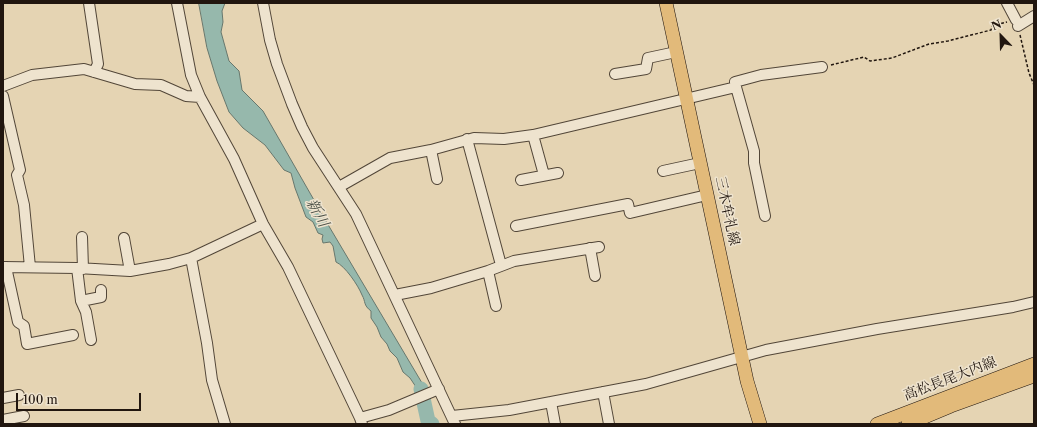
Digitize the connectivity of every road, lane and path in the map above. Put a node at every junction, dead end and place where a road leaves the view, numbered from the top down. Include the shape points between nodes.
1 (89, 3) edge
2 (177, 3) edge
3 (263, 3) edge
4 (666, 3) edge
5 (1007, 3) edge
6 (1034, 16) edge
7 (1017, 23) junction
8 (676, 52) junction
9 (822, 67) joint
10 (94, 72) junction
11 (615, 74) dead end
12 (3, 84) edge
13 (1034, 85) edge
14 (736, 87) junction
15 (3, 96) edge
16 (200, 97) junction
17 (686, 98) junction
18 (533, 135) junction
19 (467, 139) junction
20 (431, 150) junction
21 (700, 163) junction
22 (663, 171) dead end
23 (558, 173) dead end
24 (544, 175) junction
25 (437, 179) dead end
26 (521, 180) dead end
27 (339, 187) junction
28 (707, 195) junction
29 (765, 216) dead end
30 (263, 224) junction
31 (516, 226) dead end
32 (82, 237) dead end
33 (124, 238) dead end
34 (191, 258) junction
35 (501, 265) junction
36 (5, 267) edge
37 (30, 267) junction
38 (80, 268) junction
39 (130, 271) junction
40 (488, 271) junction
41 (595, 276) dead end
42 (101, 290) dead end
43 (395, 295) junction
44 (81, 301) junction
45 (1034, 302) edge
46 (496, 306) dead end
47 (74, 335) dead end
48 (91, 340) dead end
49 (742, 356) junction
50 (1034, 364) edge
51 (1034, 376) edge
52 (434, 391) junction
53 (603, 392) junction
54 (19, 395) dead end
55 (3, 398) edge
56 (551, 402) junction
57 (24, 416) dead end
58 (3, 420) edge
59 (453, 420) edge
60 (361, 421) edge
61 (225, 424) edge
62 (555, 424) edge
63 (609, 424) edge
64 (760, 424) edge
65 (877, 424) edge
66 (908, 424) edge

1 - 10 street via 98,64
2 - 16 street via 191,75
3 - 27 street via 270,40 292,104 313,148
4 - 8 main road, 三木牟礼線
5 - 7 street
6 - 7 street
7 - 9 path via 992,26 991,30 929,44 892,58 870,61 864,57
7 - 13 path
8 - 11 street via 648,58 646,69
8 - 17 main road, 三木牟礼線
9 - 14 street via 761,75 734,82
10 - 12 street via 84,69 32,75
10 - 16 street via 135,84 161,85 186,96
14 - 17 street
14 - 29 street via 754,151 754,164
15 - 37 street via 20,170 17,175 24,205
16 - 30 street via 234,159
17 - 18 street
17 - 21 main road, 三木牟礼線
18 - 19 street via 504,139
18 - 24 street
19 - 20 street
19 - 35 street
20 - 25 street
20 - 27 street via 390,158
21 - 22 street
21 - 28 main road, 三木牟礼線
23 - 24 street
24 - 26 street
27 - 43 street via 356,214
28 - 31 street via 630,212 628,204
28 - 49 main road, 三木牟礼線
30 - 34 street
30 - 60 street via 288,267
32 - 38 street
33 - 39 street
34 - 39 street
34 - 61 street via 212,380
35 - 40 street
35 - 41 street via 594,248
36 - 37 street
36 - 47 street via 18,322 24,326 27,344
37 - 38 street
38 - 39 street
38 - 44 street
40 - 43 street via 431,288
40 - 46 street
42 - 44 street via 101,297
43 - 52 street
44 - 48 street via 86,312
45 - 49 street
49 - 53 street via 646,384
49 - 64 main road, 三木牟礼線
50 - 65 main road, 高松長尾大内線
51 - 66 main road, 高松長尾大内線
52 - 59 street
52 - 60 street
53 - 56 street
53 - 63 street
54 - 55 street
56 - 59 street
56 - 62 street
57 - 58 street

